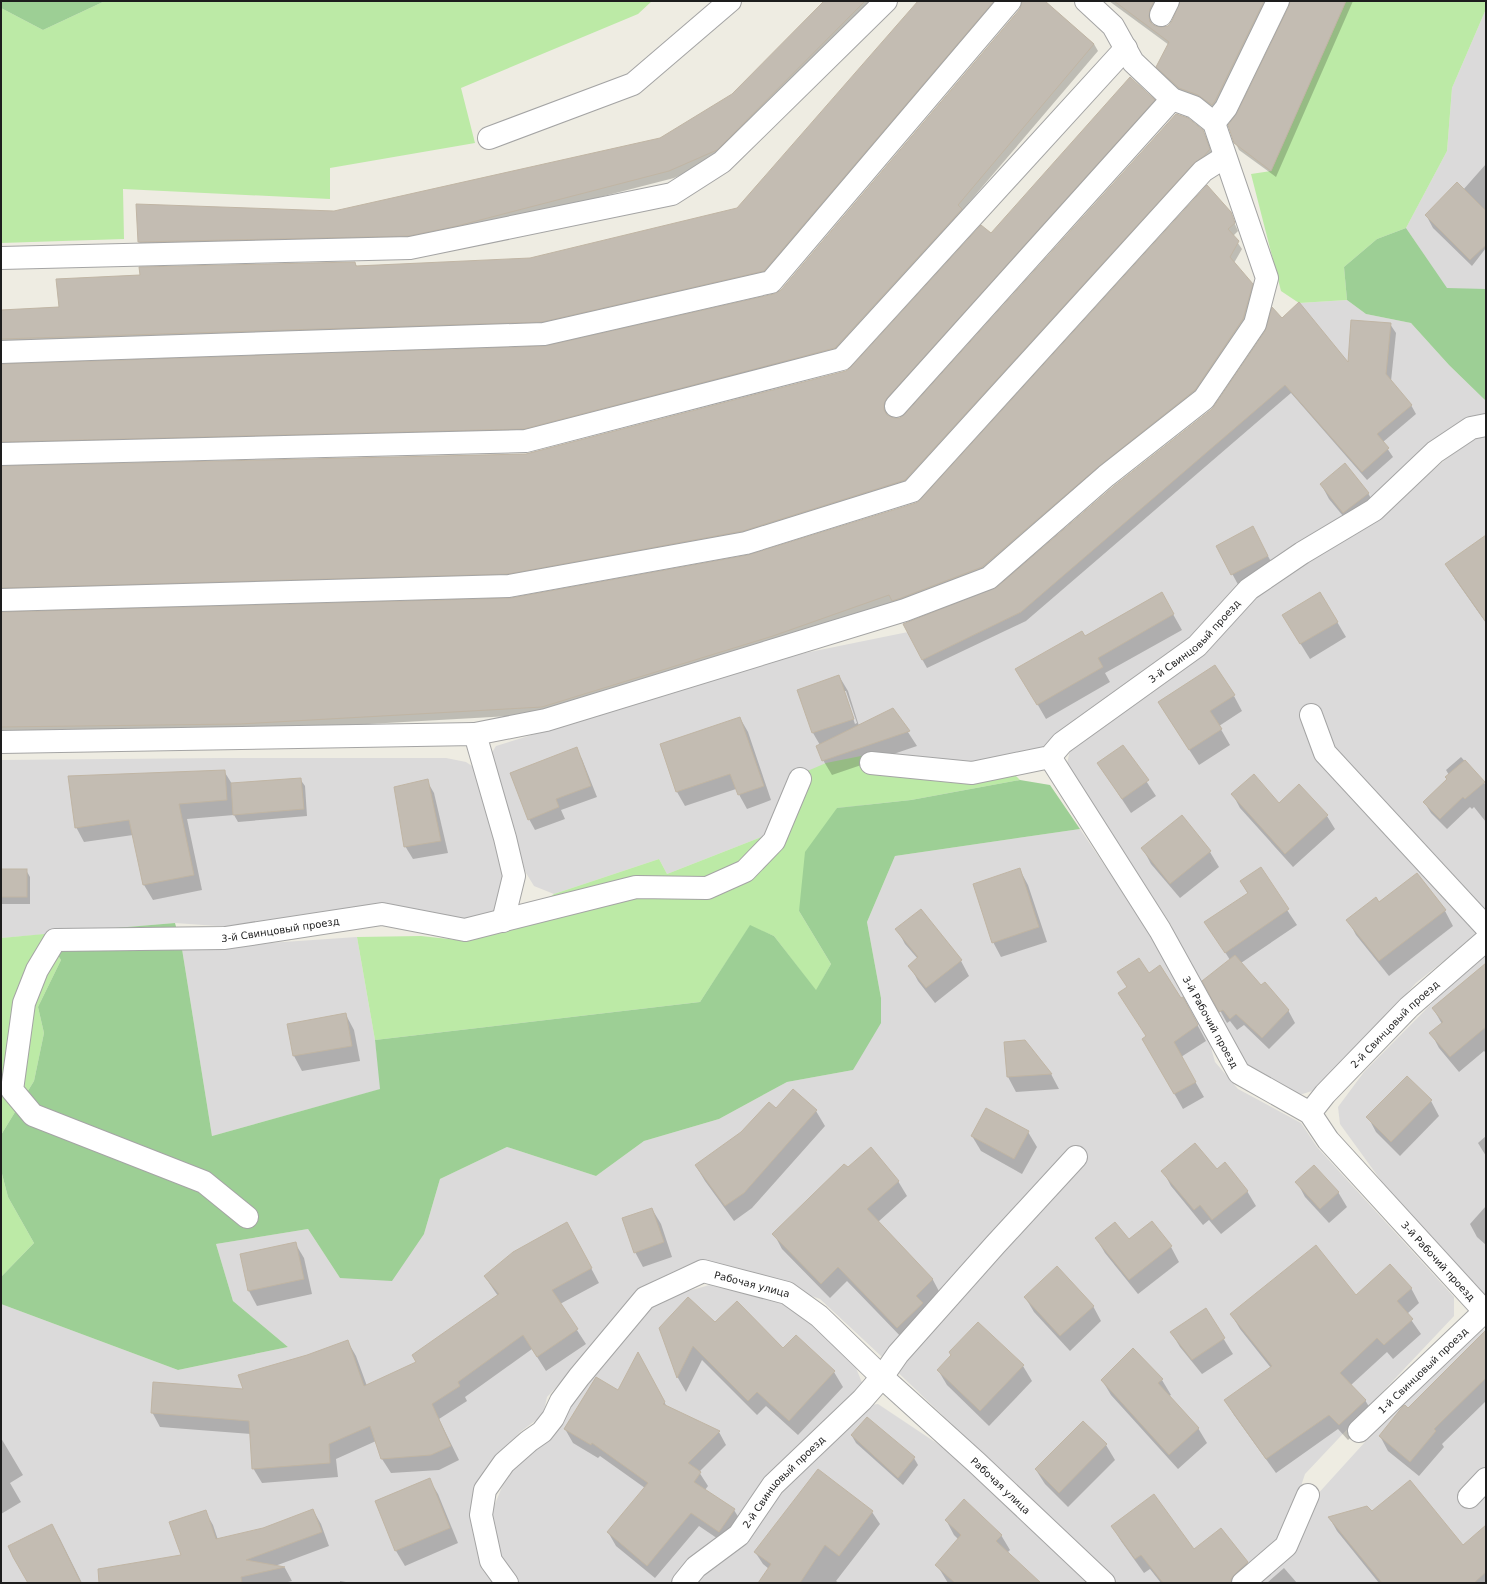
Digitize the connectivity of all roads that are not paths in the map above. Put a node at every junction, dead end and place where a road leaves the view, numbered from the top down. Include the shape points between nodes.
1 (730, 1) edge
2 (886, 1) edge
3 (1010, 1) edge
4 (1086, 1) edge
5 (1278, 1) edge
6 (1126, 48) junction
7 (1172, 99) junction
8 (1214, 123) junction
9 (489, 138) dead end
10 (1225, 157) junction
11 (1, 258) edge
12 (1, 352) edge
13 (896, 406) dead end
14 (1486, 424) edge
15 (1, 454) edge
16 (1, 600) edge
17 (1312, 715) dead end
18 (475, 734) junction
19 (1, 742) edge
20 (1050, 757) junction
21 (871, 763) dead end
22 (800, 779) dead end
23 (503, 921) junction
24 (1486, 927) edge
25 (1486, 940) edge
26 (1310, 1114) junction
27 (1076, 1157) dead end
28 (247, 1217) dead end
29 (1485, 1312) edge
30 (882, 1377) junction
31 (1359, 1431) dead end
32 (1486, 1479) edge
33 (1308, 1495) dead end
34 (1469, 1497) dead end
35 (507, 1583) edge
36 (683, 1583) edge
37 (1104, 1583) edge
38 (1243, 1583) edge

1 - 9 street via 633,84
2 - 11 street via 722,162 672,194 410,248
3 - 12 street via 771,282 544,334
4 - 6 street via 1113,26
5 - 8 street via 1226,108
6 - 7 street via 1133,62
6 - 15 street via 842,359 526,441
7 - 8 street via 1194,107
7 - 13 street
8 - 10 street
10 - 16 street via 1203,171 912,491 746,543 509,586
10 - 18 street via 1267,278 1255,324 1204,399 1106,476 989,578 905,610 553,718
14 - 20 street, 3-й Свинцовый проезд via 1471,428 1435,452 1374,510 1302,552 1249,589 1197,646 1062,743
17 - 24 street via 1325,753
18 - 19 street
18 - 23 street via 514,876
20 - 21 street via 972,773
20 - 26 street, 3-й Рабочий проезд via 1160,930 1239,1073
22 - 23 street, 3-й Свинцовый проезд via 774,841 745,871 707,888 636,887
23 - 28 street, 3-й Свинцовый проезд via 465,930 382,914 225,938 55,940 37,970 24,1003 12,1090 33,1115 204,1182
25 - 26 street, 2-й Свинцовый проезд via 1409,1007 1325,1094
26 - 29 street, 3-й Рабочий проезд via 1328,1140
27 - 30 street, 2-й Свинцовый проезд via 995,1245
29 - 31 street, 1-й Свинцовый проезд
30 - 35 street, Рабочая улица via 819,1316 787,1293 703,1271 645,1298 579,1377 542,1432 504,1463 485,1490 481,1515 490,1554
30 - 36 street, 2-й Свинцовый проезд via 862,1400 773,1485 739,1535 696,1567
30 - 37 street, Рабочая улица
32 - 34 street
33 - 38 street via 1286,1546

